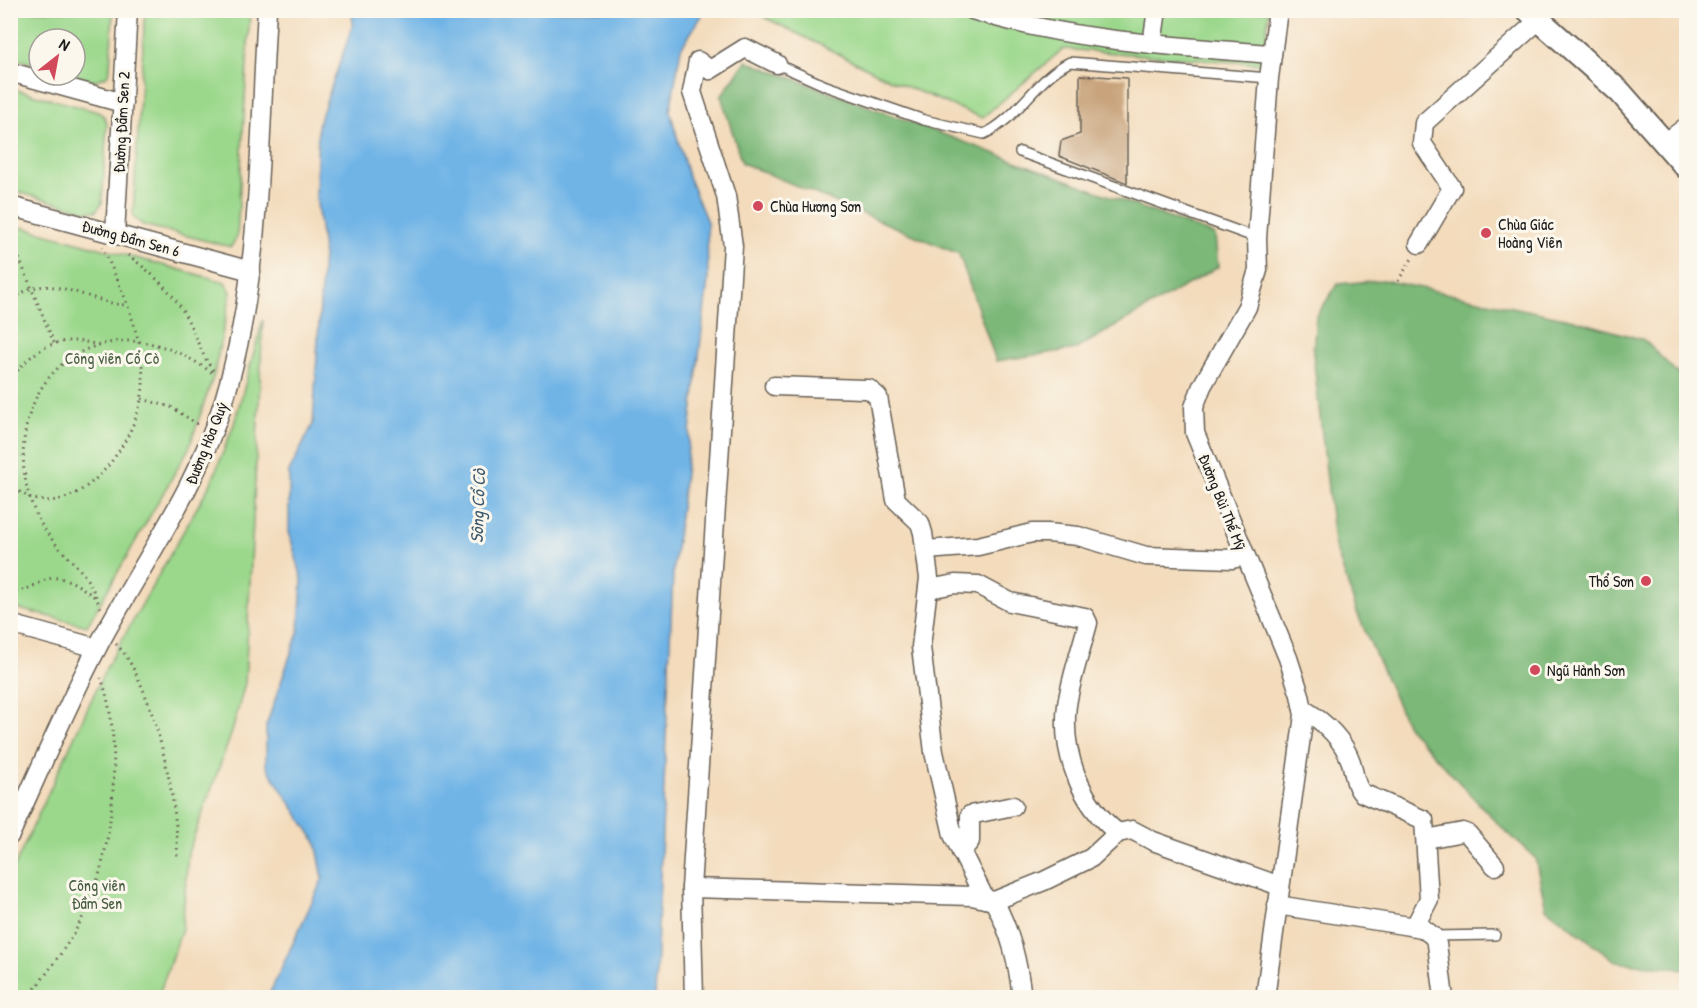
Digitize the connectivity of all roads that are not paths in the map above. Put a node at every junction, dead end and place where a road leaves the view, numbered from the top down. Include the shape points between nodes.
1 (128, 10) edge
2 (267, 10) edge
3 (972, 10) edge
4 (1157, 10) edge
5 (1278, 10) edge
6 (1005, 15) edge
7 (1534, 16) edge
8 (1152, 44) junction
9 (1272, 54) junction
10 (777, 64) joint
11 (10, 72) edge
12 (1269, 78) junction
13 (123, 103) junction
14 (1686, 127) edge
15 (1665, 143) junction
16 (1020, 152) dead end
17 (1686, 166) edge
18 (10, 206) edge
19 (107, 238) junction
20 (1257, 238) junction
21 (1419, 244) dead end
22 (251, 271) junction
23 (774, 386) dead end
24 (926, 550) junction
25 (1244, 556) junction
26 (929, 589) junction
27 (10, 624) edge
28 (97, 648) junction
29 (1303, 709) junction
30 (1013, 806) dead end
31 (1118, 833) junction
32 (10, 835) edge
33 (1426, 839) junction
34 (961, 852) junction
35 (1495, 866) dead end
36 (1280, 886) junction
37 (692, 888) junction
38 (989, 900) junction
39 (1277, 905) junction
40 (1415, 926) junction
41 (1495, 935) dead end
42 (1433, 936) junction
43 (694, 998) edge
44 (1022, 998) edge
45 (1265, 998) edge
46 (1444, 998) edge

1 - 13 street, Đường Đầm Sen 2
2 - 22 street, Đường Hòa Quý
3 - 6 street
4 - 8 street
5 - 9 street, Đường Bùi Thế Mỹ
6 - 8 street via 1105,41
7 - 15 street via 1620,92
7 - 21 street via 1424,123 1422,143 1452,188
8 - 9 street
9 - 12 street, Đường Bùi Thế Mỹ
10 - 12 lane via 826,86 924,120 984,134 1049,76 1070,63
10 - 37 street via 745,48 710,70 698,61 692,92 726,196 732,246
11 - 13 street
12 - 20 street, Đường Bùi Thế Mỹ
13 - 19 street, Đường Đầm Sen 2
14 - 15 street
15 - 17 street
16 - 20 lane
18 - 19 street, Đường Đầm Sen 6
19 - 22 street, Đường Đầm Sen 6
20 - 25 street, Đường Bùi Thế Mỹ via 1258,270 1247,307 1194,407 1195,433
22 - 28 street, Đường Hòa Quý via 237,356 204,456
23 - 24 street via 862,388 876,393 896,500 920,522
24 - 25 street via 978,546 1048,532 1085,537 1146,556 1232,560
24 - 26 street
25 - 29 street, Đường Bùi Thế Mỹ via 1288,658
26 - 31 street via 978,585 1010,602 1085,617 1088,623 1067,705 1066,742 1083,792
26 - 34 street via 922,629 923,680 933,752 947,814
27 - 28 street
28 - 32 street, Đường Hòa Quý
29 - 33 street via 1317,717 1341,744 1358,789 1369,798 1420,816 1426,826
29 - 36 street, Đường Bùi Thế Mỹ
30 - 34 street via 970,815 970,841
31 - 36 street via 1132,830
31 - 38 street via 1091,858
33 - 35 street via 1463,832
33 - 40 street via 1429,899
34 - 38 street
36 - 39 street, Đường Bùi Thế Mỹ
37 - 38 street via 972,896
37 - 43 street
38 - 44 street via 1008,927 1018,962
39 - 40 street
39 - 45 street, Đường Bùi Thế Mỹ
40 - 42 street
41 - 42 lane
42 - 46 street via 1439,950

